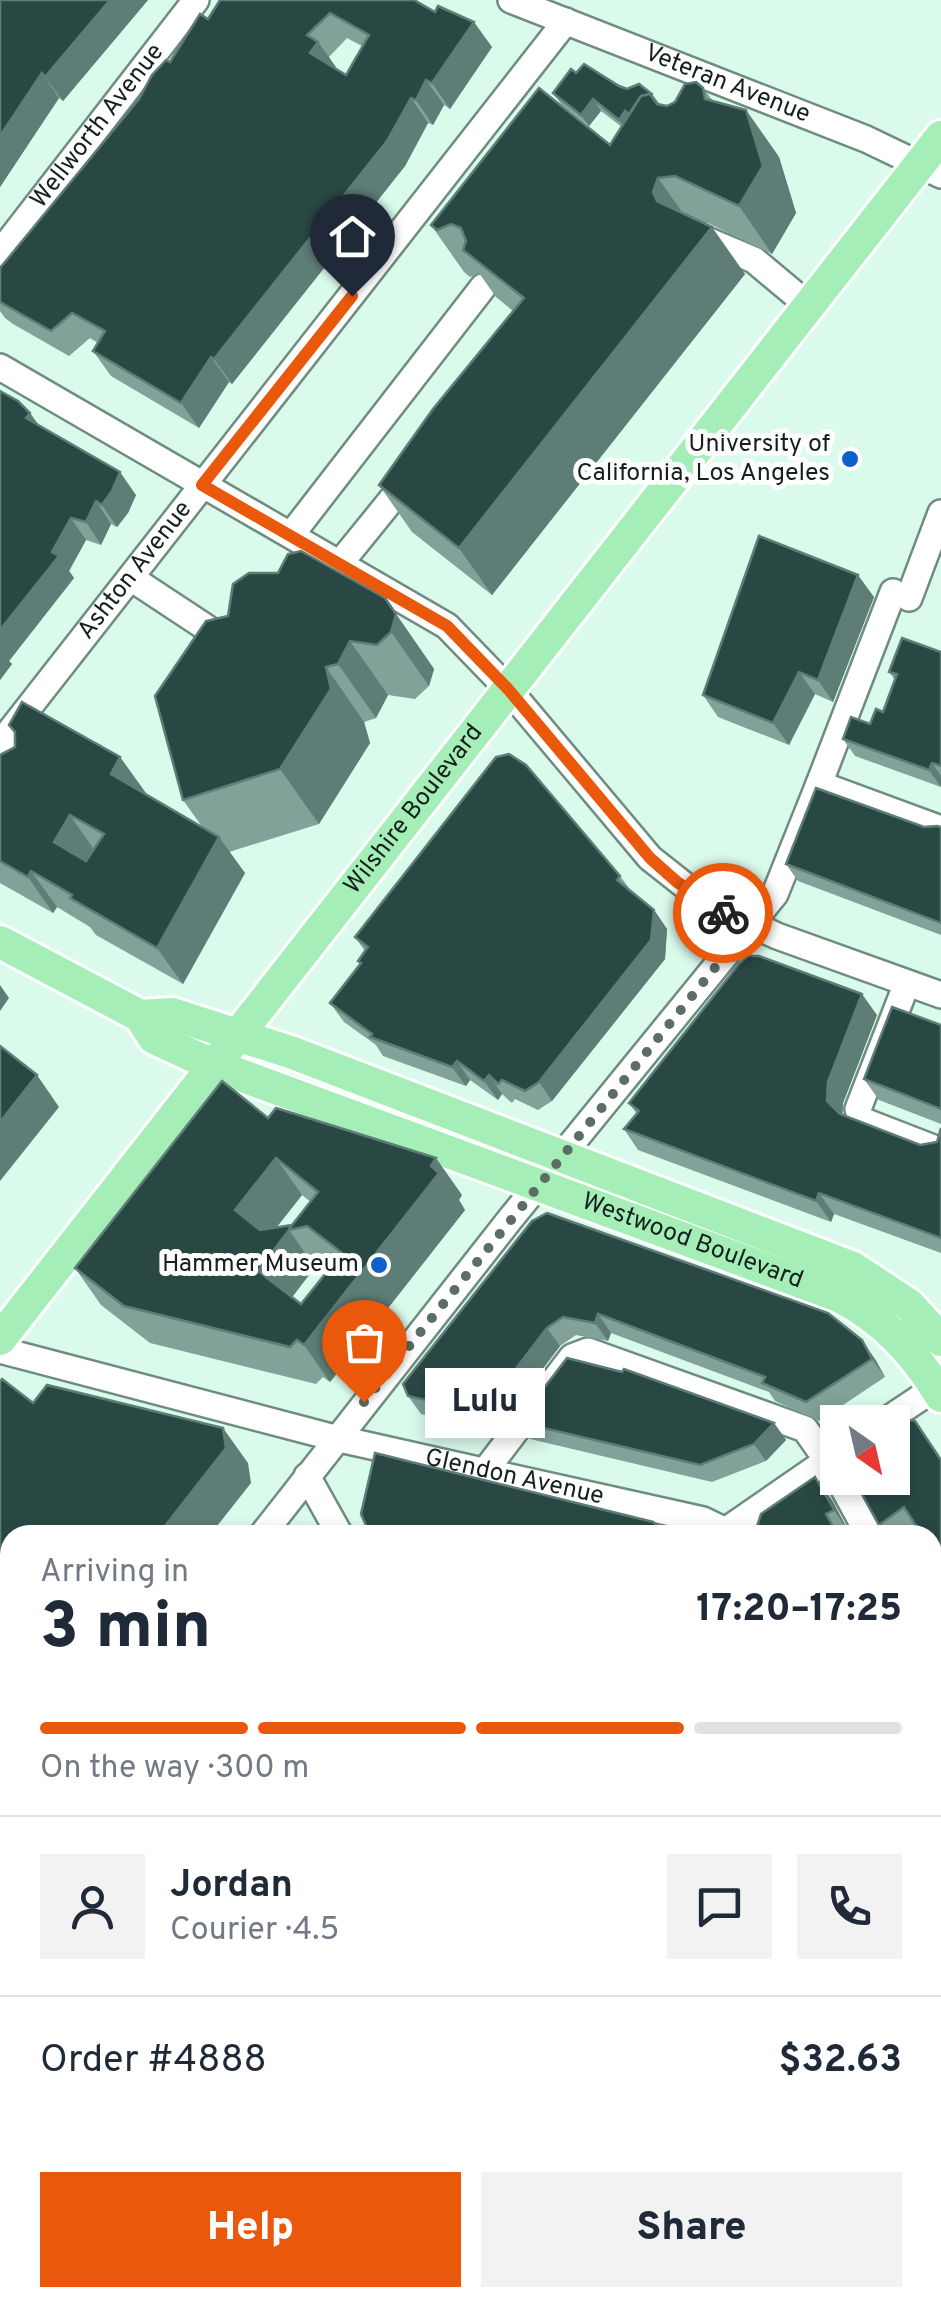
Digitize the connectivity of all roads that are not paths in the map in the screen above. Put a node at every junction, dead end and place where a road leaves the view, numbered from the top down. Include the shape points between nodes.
1 (196, 0) edge
2 (511, 0) edge
3 (566, 21) junction
4 (723, 83) junction
5 (710, 112) edge
6 (941, 138) edge
7 (930, 170) edge
8 (702, 238) edge
9 (0, 253) edge
10 (482, 287) edge
11 (809, 306) junction
12 (0, 367) edge
13 (202, 485) junction
14 (396, 493) edge
15 (941, 513) edge
16 (291, 534) junction
17 (341, 562) junction
18 (130, 578) junction
19 (234, 646) edge
20 (508, 689) junction
21 (4, 756) edge
22 (819, 784) junction
23 (941, 829) edge
24 (751, 923) junction
25 (0, 942) edge
26 (907, 983) junction
27 (941, 995) edge
28 (140, 1016) junction
29 (238, 1034) junction
30 (213, 1065) junction
31 (941, 1150) edge
32 (563, 1157) junction
33 (541, 1184) junction
34 (0, 1339) edge
35 (941, 1340) edge
36 (0, 1350) edge
37 (939, 1389) edge
38 (910, 1406) edge
39 (335, 1438) junction
40 (820, 1448) edge
41 (485, 1471) junction
42 (308, 1476) junction
43 (820, 1476) edge
44 (849, 1495) edge
45 (270, 1525) edge
46 (335, 1525) edge
47 (703, 1525) edge
48 (742, 1525) edge
49 (865, 1525) edge

1 - 9 street, Wellworth Avenue
2 - 3 street, Veteran Avenue
3 - 4 street, Veteran Avenue
3 - 13 street, Ashton Avenue
4 - 5 street
4 - 7 street, Veteran Avenue
6 - 7 main road, Wilshire Boulevard
7 - 11 main road, Wilshire Boulevard
8 - 11 street via 754,260
10 - 16 street
11 - 20 main road, Wilshire Boulevard
12 - 13 street
13 - 16 street
13 - 18 street, Ashton Avenue
14 - 17 street
15 - 22 street
16 - 17 street
17 - 20 street via 447,626
18 - 19 street
18 - 21 street, Ashton Avenue
20 - 24 street via 650,858 707,904
20 - 29 main road, Wilshire Boulevard
22 - 23 street
22 - 24 street via 775,894
24 - 26 street
24 - 32 street
25 - 28 main road, Westwood Boulevard
26 - 27 street
26 - 31 street via 858,1108 861,1120
28 - 29 main road, Westwood Boulevard via 172,1014
28 - 30 main road, Westwood Boulevard via 154,1038
29 - 30 main road, Wilshire Boulevard
29 - 32 main road, Westwood Boulevard
30 - 33 main road, Westwood Boulevard
30 - 34 main road, Wilshire Boulevard
32 - 33 street
32 - 35 main road, Westwood Boulevard via 853,1268 909,1305
33 - 37 main road, Westwood Boulevard via 839,1296 886,1326
33 - 39 street
36 - 39 street, Glendon Avenue
37 - 38 street
39 - 41 street, Glendon Avenue
39 - 42 street
40 - 41 street via 806,1430 588,1350 572,1357
41 - 47 street, Glendon Avenue
42 - 45 street
42 - 46 street
43 - 48 street
44 - 49 street

